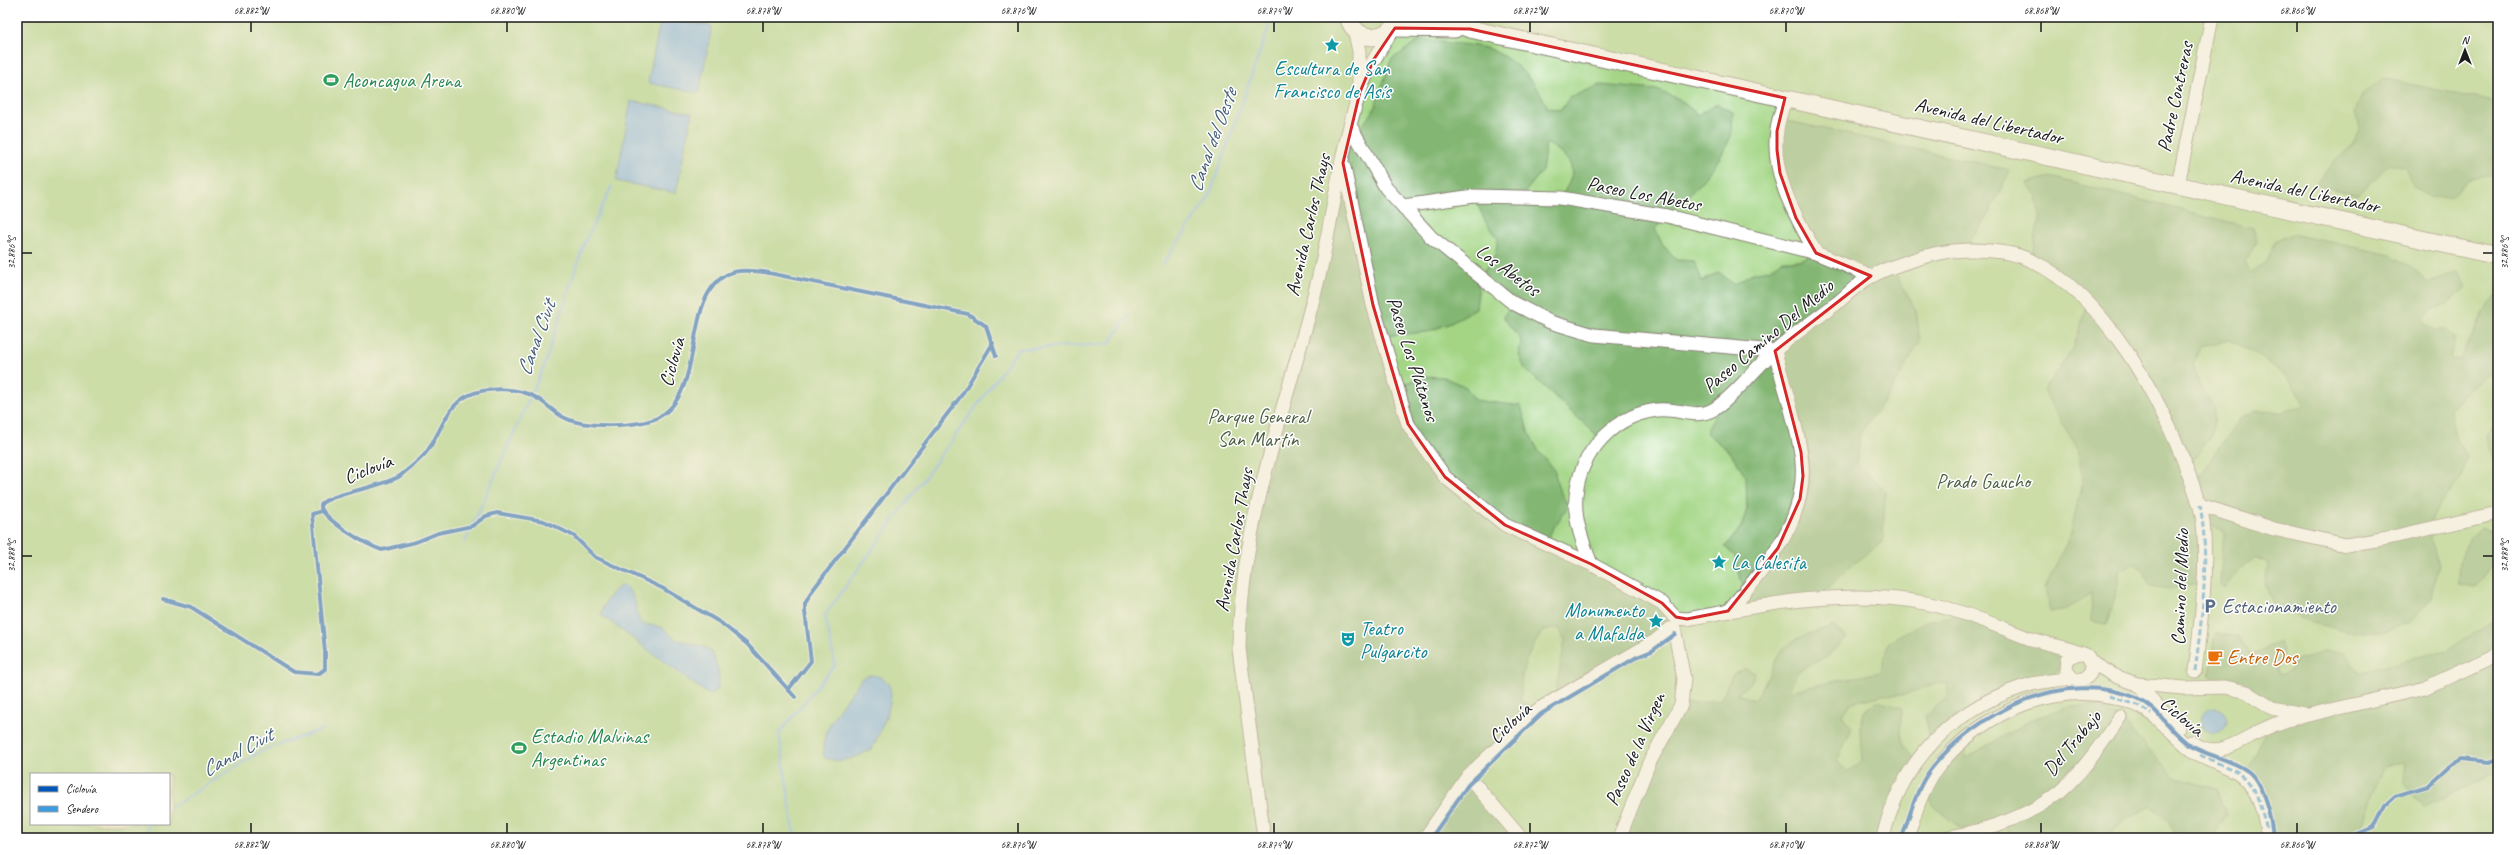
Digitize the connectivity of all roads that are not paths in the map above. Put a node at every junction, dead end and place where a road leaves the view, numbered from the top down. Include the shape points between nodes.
1 (1437, 17) edge
2 (2212, 17) edge
3 (1348, 21) edge
4 (1396, 26) edge
5 (1470, 29) junction
6 (1360, 92) junction
7 (1786, 98) junction
8 (1351, 127) junction
9 (1343, 163) junction
10 (2178, 185) junction
11 (1403, 206) junction
12 (1816, 253) junction
13 (2498, 256) edge
14 (1871, 276) junction
15 (1775, 351) junction
16 (2200, 505) junction
17 (2498, 513) edge
18 (1591, 564) junction
19 (1662, 603) joint
20 (1728, 611) junction
21 (1674, 622) junction
22 (2029, 638) junction
23 (2078, 653) junction
24 (2498, 654) edge
25 (2091, 662) junction
26 (2066, 663) junction
27 (2196, 671) dead end
28 (2088, 676) junction
29 (2115, 676) junction
30 (2072, 678) junction
31 (2038, 683) junction
32 (2137, 684) junction
33 (2309, 715) junction
34 (2120, 717) dead end
35 (1468, 776) junction
36 (1264, 838) edge
37 (1425, 838) edge
38 (1521, 838) edge
39 (1619, 838) edge
40 (1885, 838) edge
41 (1907, 838) edge
42 (1945, 838) edge
43 (2268, 838) edge

1 - 5 main road, Avenida del Libertador
2 - 10 street, Padre Contreras
3 - 4 main road, Avenida del Libertador via 1364,35 1373,37
3 - 6 street, Avenida Carlos Thays via 1359,52
4 - 5 main road, Avenida del Libertador
4 - 6 street, Avenida Carlos Thays via 1374,59
5 - 7 main road, Avenida del Libertador
6 - 8 street, Avenida Carlos Thays
7 - 10 main road, Avenida del Libertador
7 - 12 street via 1777,131 1780,173 1796,218
8 - 9 street, Avenida Carlos Thays
8 - 11 street, Los Abetos via 1386,188
9 - 18 street, Paseo Los Plátanos via 1373,305 1408,424 1445,477 1505,525
9 - 36 street, Avenida Carlos Thays via 1328,222 1321,266 1261,486 1250,538 1239,619 1239,648
10 - 13 main road, Avenida del Libertador
11 - 12 street, Paseo Los Abetos via 1474,196 1561,198 1667,216
11 - 15 street, Los Abetos via 1431,237 1513,303 1550,322 1594,335
12 - 14 street, Paseo Los Abetos
14 - 15 street, Paseo Camino Del Medio
14 - 16 street, Paseo Camino Del Medio via 1940,253 1988,250 2031,260 2062,279 2097,313 2131,357 2160,404
15 - 18 street, Paseo Camino Del Medio via 1720,405 1706,413 1693,414 1661,409 1639,413 1619,422 1601,439 1585,462 1577,485 1576,512
15 - 20 street via 1801,454 1803,476 1800,499 1792,523 1778,548
16 - 17 street via 2274,529 2346,545
16 - 27 street, Camino del Medio via 2203,522 2204,583
18 - 19 street, Paseo Los Plátanos
19 - 21 street, Paseo de la Virgen
20 - 21 street
20 - 22 street via 1818,598 1889,598 1967,614
21 - 35 street via 1657,640 1539,708
21 - 39 street, Paseo de la Virgen via 1684,679 1681,705 1648,763
22 - 23 street
22 - 26 street
23 - 25 street via 2086,655
23 - 26 street via 2070,657
24 - 33 street via 2425,688
25 - 28 street via 2092,669
25 - 29 street
26 - 30 street via 2066,670
26 - 31 street
28 - 29 street
28 - 30 street via 2080,680
29 - 32 street
30 - 31 street
31 - 40 street via 2011,691 1977,707 1931,742 1916,761 1896,797
32 - 33 street via 2183,688 2225,687 2247,692 2272,708
32 - 33 street via 2195,745 2220,750 2233,747 2270,726
34 - 42 street, Del Trabajo via 2099,748 2069,784 2034,808 2006,822
35 - 37 street
35 - 38 street
41 - 43 street via 1915,810 1934,772 1952,752 1986,723 2041,697 2079,692 2113,697 2138,705 2151,713 2191,749 2208,760 2238,772 2256,793

